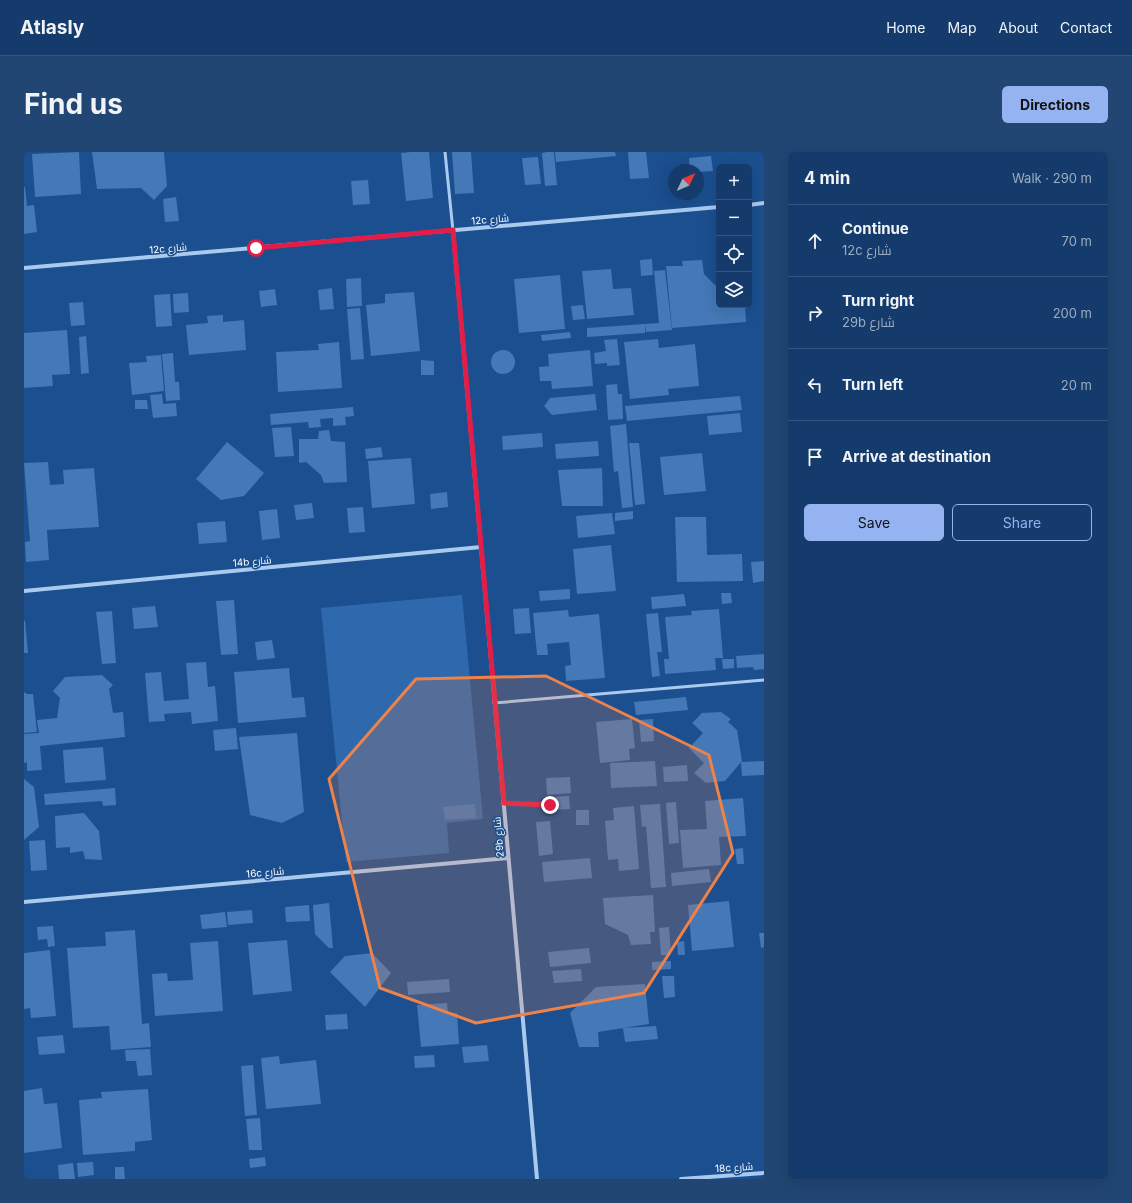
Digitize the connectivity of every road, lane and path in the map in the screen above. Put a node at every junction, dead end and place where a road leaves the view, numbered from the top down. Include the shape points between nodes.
1 (445, 152) edge
2 (764, 203) edge
3 (752, 205) edge
4 (716, 207) edge
5 (453, 230) junction
6 (24, 268) edge
7 (480, 547) junction
8 (24, 591) edge
9 (764, 680) edge
10 (494, 703) junction
11 (504, 803) junction
12 (550, 805) dead end
13 (508, 858) junction
14 (24, 902) edge
15 (764, 1174) edge
16 (537, 1179) edge
17 (681, 1179) edge

1 - 5 lane
2 - 3 street
4 - 5 street, 12c شارع
5 - 6 street, 12c شارع
5 - 7 street, 29b شارع
7 - 8 street, 14b شارع
7 - 10 street, 29b شارع
9 - 10 lane
10 - 11 street, 29b شارع
11 - 12 lane
11 - 13 street, 29b شارع
13 - 14 street, 16c شارع
13 - 16 street, 29b شارع
15 - 17 street, 18c شارع

